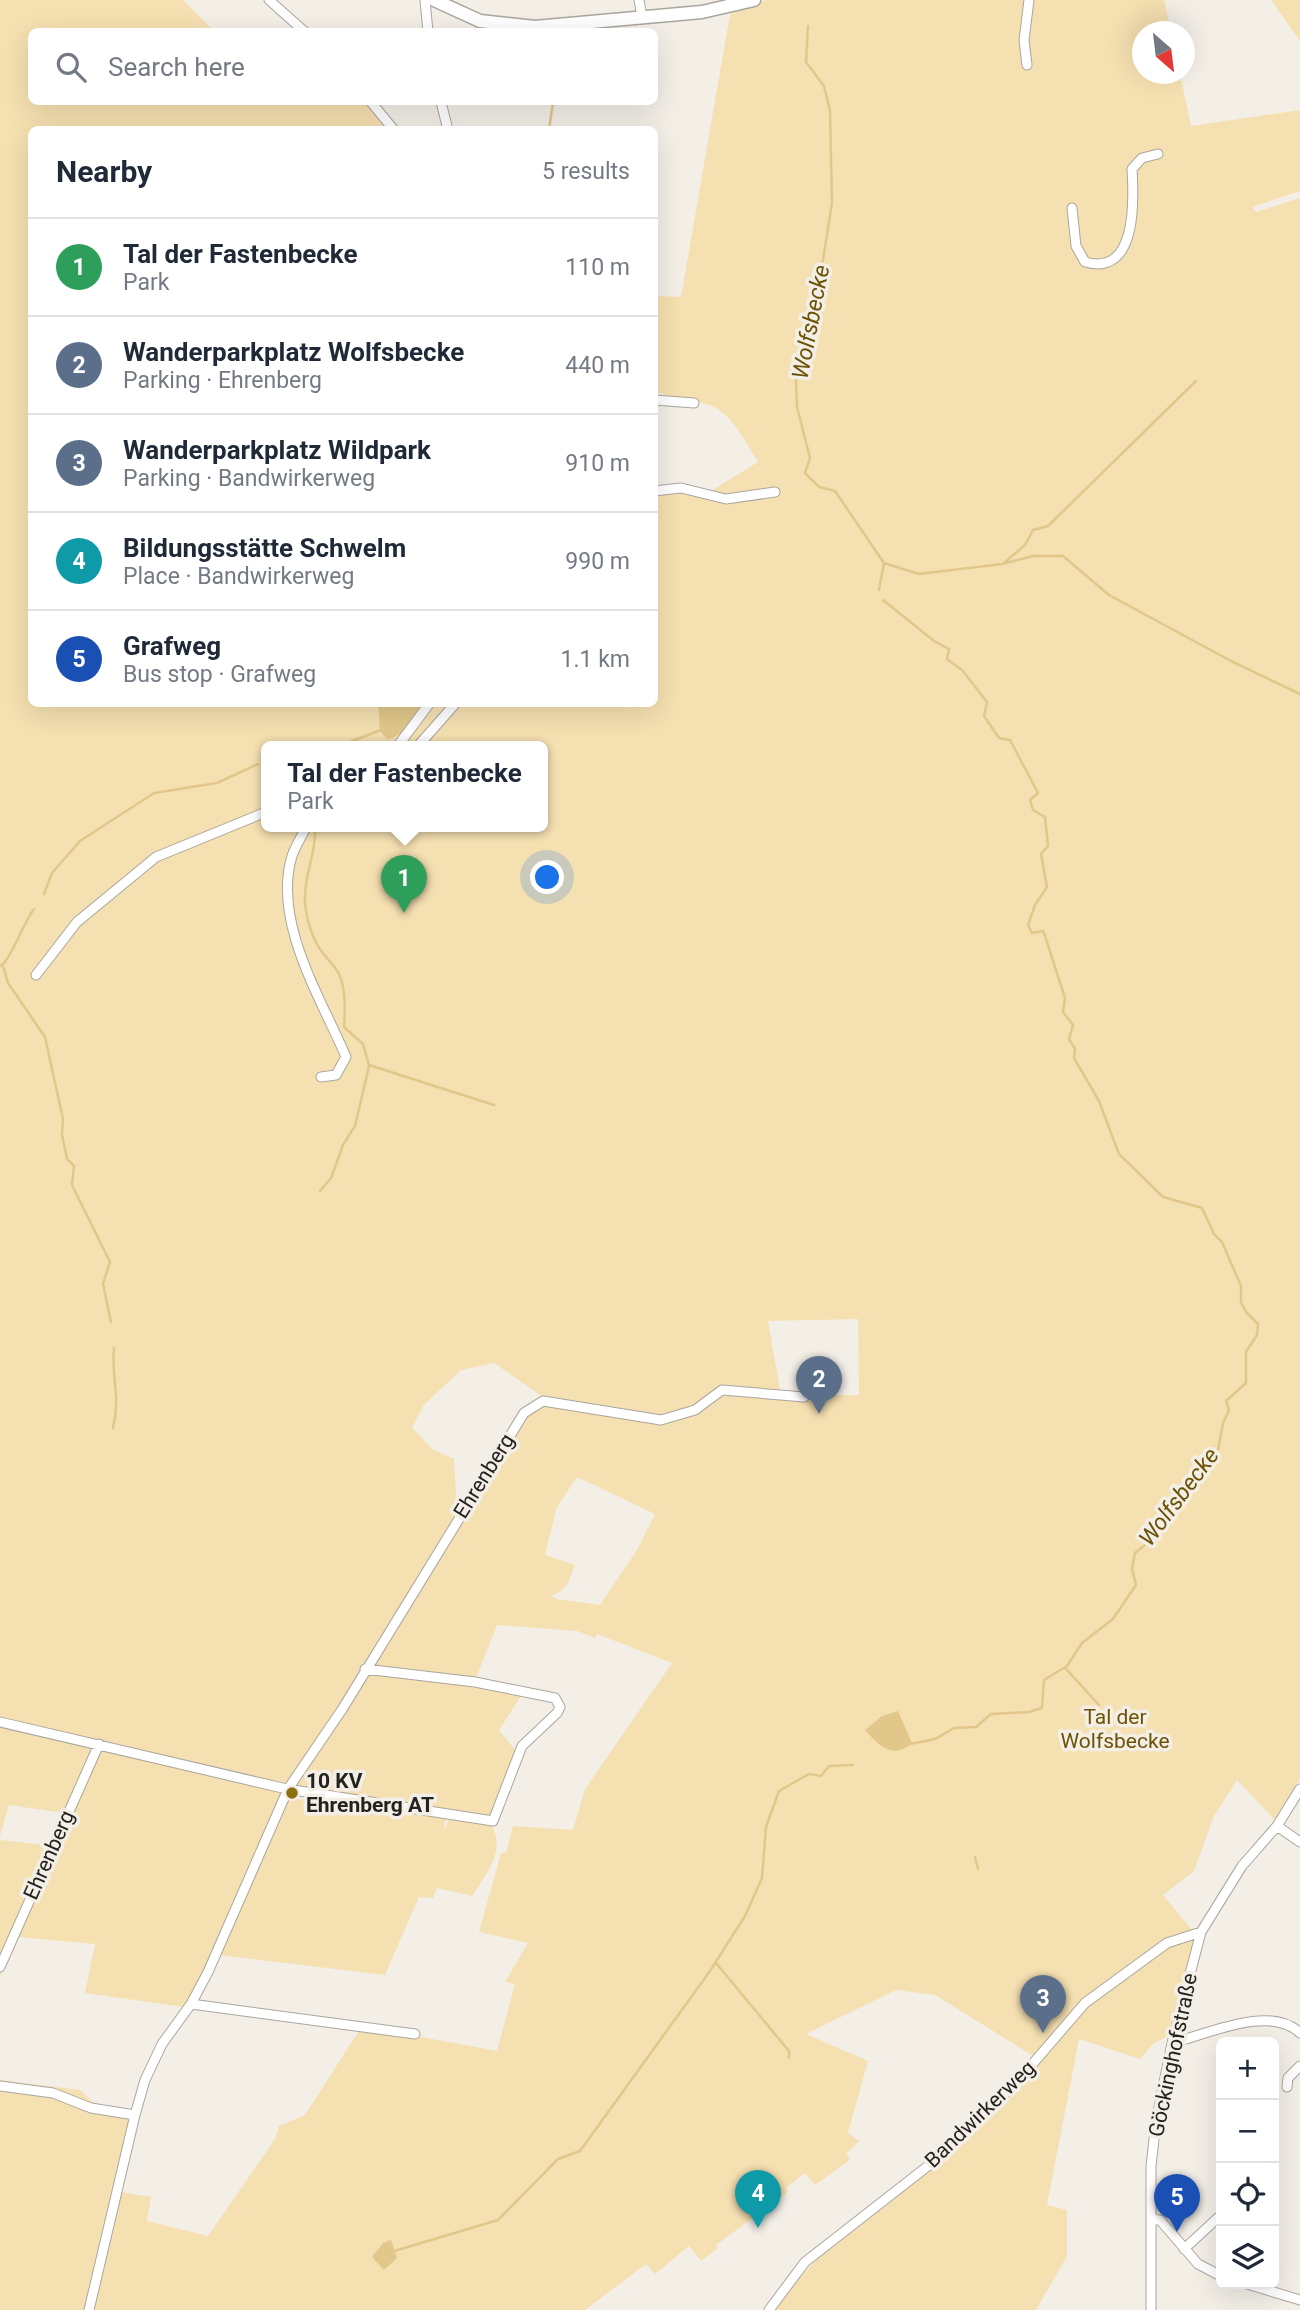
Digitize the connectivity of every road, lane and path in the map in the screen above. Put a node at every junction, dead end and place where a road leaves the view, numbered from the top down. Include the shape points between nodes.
1 (269, 0) edge
2 (425, 0) edge
3 (433, 0) edge
4 (639, 0) edge
5 (754, 0) edge
6 (1029, 0) edge
7 (642, 17) junction
8 (300, 28) edge
9 (428, 28) edge
10 (1027, 65) dead end
11 (373, 105) edge
12 (442, 105) edge
13 (391, 126) edge
14 (447, 126) edge
15 (1158, 154) dead end
16 (1072, 208) dead end
17 (658, 400) edge
18 (694, 403) dead end
19 (658, 491) edge
20 (775, 492) dead end
21 (427, 707) edge
22 (452, 707) edge
23 (401, 741) edge
24 (422, 741) edge
25 (261, 814) edge
26 (304, 832) edge
27 (36, 975) dead end
28 (321, 1077) dead end
29 (804, 1397) dead end
30 (365, 1669) junction
31 (0, 1722) edge
32 (99, 1744) junction
33 (288, 1789) junction
34 (1300, 1789) edge
35 (1277, 1826) junction
36 (1300, 1842) edge
37 (1201, 1932) junction
38 (0, 1967) edge
39 (191, 2004) junction
40 (1300, 2033) edge
41 (415, 2034) dead end
42 (1172, 2043) junction
43 (1300, 2066) edge
44 (0, 2086) edge
45 (1287, 2087) dead end
46 (135, 2115) junction
47 (1151, 2219) junction
48 (1216, 2220) edge
49 (1184, 2249) junction
50 (1216, 2273) edge
51 (1264, 2289) edge
52 (1300, 2300) edge
53 (89, 2310) edge
54 (769, 2310) edge
55 (1151, 2310) edge

1 - 8 street
2 - 9 street
3 - 7 main road via 462,16 509,26
4 - 7 street
5 - 7 main road via 718,10
6 - 10 street via 1024,40
11 - 13 street
12 - 14 street
15 - 16 street via 1142,158 1132,169 1128,242 1117,258 1095,265 1085,262 1076,246
17 - 18 street
19 - 20 street via 681,488 726,499
21 - 23 street
22 - 24 street
25 - 27 street via 156,857 77,922
26 - 28 street via 292,856 289,902 309,981 346,1057 336,1075
29 - 30 street, Ehrenberg via 722,1390 695,1410 661,1420 543,1401 529,1407
30 - 33 street, Ehrenberg
30 - 33 street via 488,1684 555,1698 560,1707 522,1746 493,1821
31 - 32 street
32 - 33 street
32 - 38 street, Ehrenberg
33 - 39 street, Ehrenberg
34 - 35 street, Göckinghofstraße
35 - 36 street
35 - 37 street, Göckinghofstraße via 1242,1866
37 - 42 street, Göckinghofstraße
37 - 54 street, Bandwirkerweg via 1167,1943 1085,2003 1017,2082 933,2162 805,2262
39 - 41 street
39 - 46 street, Ehrenberg via 162,2044
40 - 42 street via 1281,2021 1261,2019
42 - 47 street, Göckinghofstraße via 1152,2155
43 - 45 street via 1288,2078
44 - 46 street via 53,2093 91,2108
46 - 53 street, Ehrenberg
47 - 49 street via 1160,2220
47 - 55 street, Göckinghofstraße
48 - 49 street
49 - 50 street
51 - 52 street

